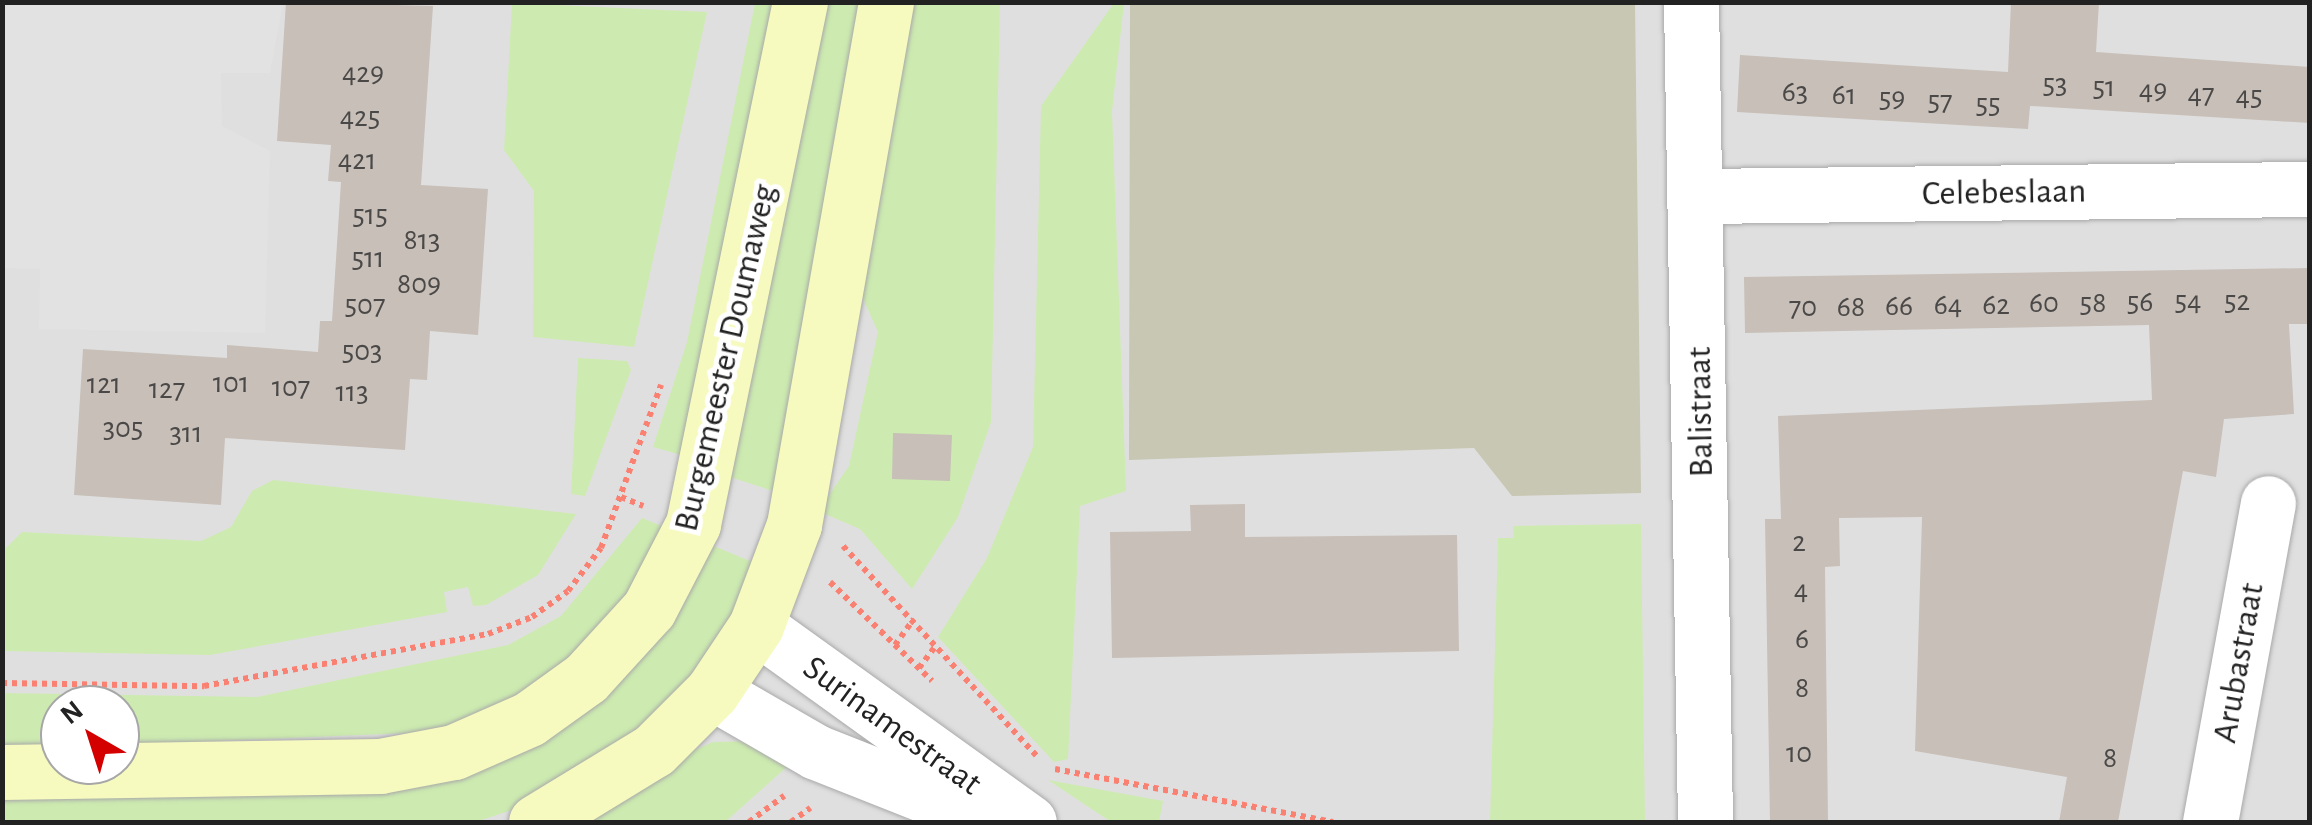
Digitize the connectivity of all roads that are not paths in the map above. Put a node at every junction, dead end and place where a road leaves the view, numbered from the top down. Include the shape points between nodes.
1 (800, 2) edge
2 (886, 2) edge
3 (1691, 2) edge
4 (2310, 189) edge
5 (1698, 196) junction
6 (2268, 503) dead end
7 (756, 626) junction
8 (712, 692) junction
9 (2, 772) edge
10 (536, 822) edge
11 (994, 822) edge
12 (1029, 822) edge
13 (1706, 822) edge
14 (2210, 822) edge

1 - 9 main road, Burgemeester Doumaweg via 702,489 649,609 586,678 529,719 454,752 380,766
2 - 7 main road via 794,525
3 - 5 street, Balistraat
4 - 5 street, Celebeslaan
5 - 13 street, Balistraat
6 - 14 street, Arubastraat
7 - 8 main road
7 - 12 street, Surinamestraat
8 - 10 main road via 654,750
8 - 11 street, Surinamestraat via 816,752

